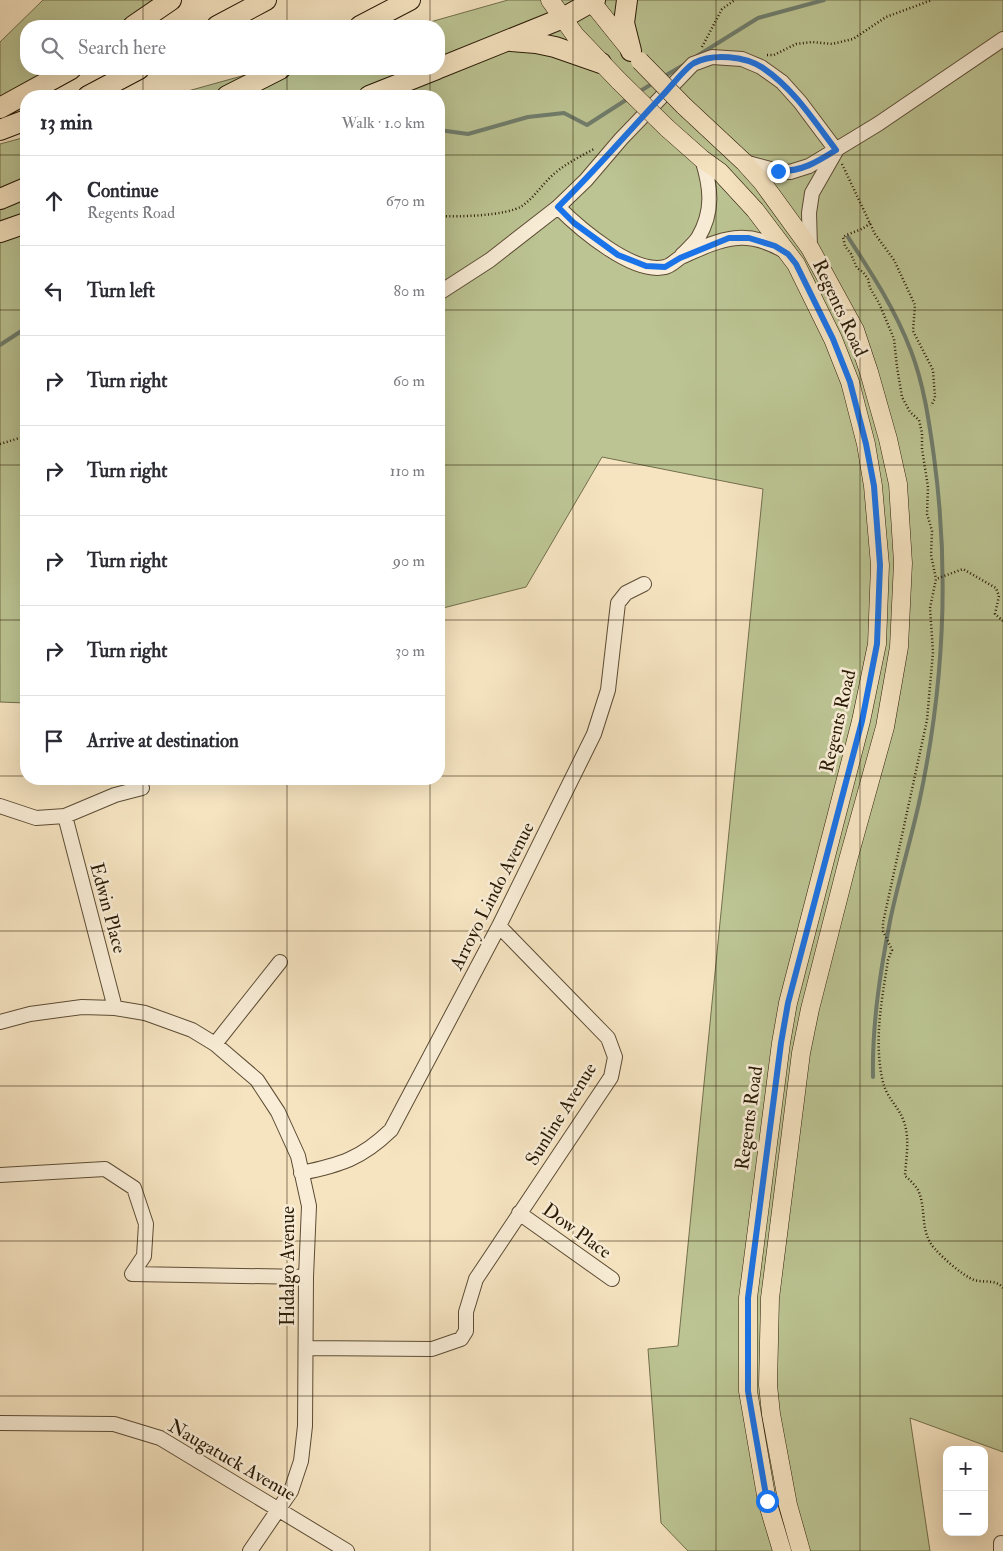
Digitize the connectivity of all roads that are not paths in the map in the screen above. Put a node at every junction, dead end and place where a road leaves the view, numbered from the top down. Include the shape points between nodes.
1 (171, 0) edge
2 (266, 0) edge
3 (410, 0) edge
4 (550, 0) edge
5 (627, 0) edge
6 (592, 1) edge
7 (563, 18) junction
8 (142, 20) edge
9 (228, 20) edge
10 (372, 20) edge
11 (1003, 39) edge
12 (507, 40) junction
13 (636, 56) junction
14 (601, 62) junction
15 (445, 65) edge
16 (60, 75) edge
17 (128, 75) edge
18 (268, 75) edge
19 (420, 75) edge
20 (33, 90) edge
21 (99, 90) edge
22 (240, 90) edge
23 (383, 90) edge
24 (20, 97) edge
25 (0, 108) edge
26 (20, 122) edge
27 (0, 130) edge
28 (836, 150) junction
29 (702, 159) junction
30 (744, 162) junction
31 (20, 191) edge
32 (0, 199) edge
33 (558, 207) junction
34 (20, 225) edge
35 (0, 232) edge
36 (810, 248) junction
37 (788, 254) junction
38 (680, 258) junction
39 (445, 289) edge
40 (644, 584) dead end
41 (142, 788) dead end
42 (0, 806) edge
43 (65, 816) junction
44 (499, 926) junction
45 (280, 962) dead end
46 (115, 1008) junction
47 (0, 1022) edge
48 (215, 1044) junction
49 (301, 1173) junction
50 (0, 1175) edge
51 (519, 1213) junction
52 (306, 1277) junction
53 (612, 1279) dead end
54 (306, 1348) junction
55 (0, 1423) edge
56 (278, 1508) junction
57 (250, 1551) edge
58 (347, 1551) edge
59 (782, 1551) edge
60 (801, 1551) edge

1 - 8 highway
2 - 9 highway
3 - 10 highway
4 - 7 main road, Regents Road
5 - 13 highway via 624,23
6 - 7 highway
6 - 13 main road, Regents Road
7 - 12 highway
7 - 14 main road, Regents Road
11 - 28 street
12 - 14 highway via 555,47
12 - 15 highway
13 - 30 main road, Regents Road, bridge
14 - 29 main road, Regents Road, bridge
16 - 20 highway
17 - 21 highway
18 - 22 highway
19 - 23 highway
24 - 25 highway
26 - 27 highway
28 - 30 street via 809,166 790,172
28 - 33 street via 782,82 742,58 712,57 693,64
28 - 36 street via 812,193
29 - 37 main road, Regents Road via 720,172 755,210
29 - 38 street via 710,188 710,204 698,239
30 - 36 main road, Regents Road
31 - 32 highway
33 - 38 street via 618,255 646,266 665,267
33 - 39 street via 490,260
34 - 35 highway
36 - 60 main road, Regents Road via 855,330 869,372 898,484 903,563 899,647 885,727 848,860 801,1053 770,1298 768,1384 771,1414 788,1505
37 - 38 street via 749,238 729,238
37 - 59 main road, Regents Road via 833,339 850,382 874,486 880,565 877,644 862,721 788,1003 748,1298 748,1391 767,1501
40 - 44 street, Arroyo Lindo Avenue via 626,593 618,603 608,690 594,734
41 - 43 street via 115,795
42 - 43 street via 36,818
43 - 46 street, Edwin Place
44 - 49 street, Arroyo Lindo Avenue via 391,1130 357,1157 335,1166
44 - 51 street, Sunline Avenue via 608,1038 615,1057 611,1077
45 - 48 street
46 - 47 street, Hidalgo Avenue via 82,1007
46 - 48 street, Hidalgo Avenue via 145,1013 192,1030
48 - 49 street, Hidalgo Avenue via 257,1080 278,1112 298,1156
49 - 52 street, Hidalgo Avenue via 309,1206
50 - 52 street via 105,1169 134,1188 146,1224 144,1256 132,1274
51 - 53 street, Dow Place
51 - 54 street, Sunline Avenue via 476,1279 466,1312 466,1331 461,1339 432,1349
52 - 54 street, Hidalgo Avenue
54 - 56 street, Hidalgo Avenue via 301,1461 291,1491
55 - 56 street, Naugatuck Avenue via 114,1424 160,1438
56 - 57 street, Hidalgo Avenue
56 - 58 street, Naugatuck Avenue

